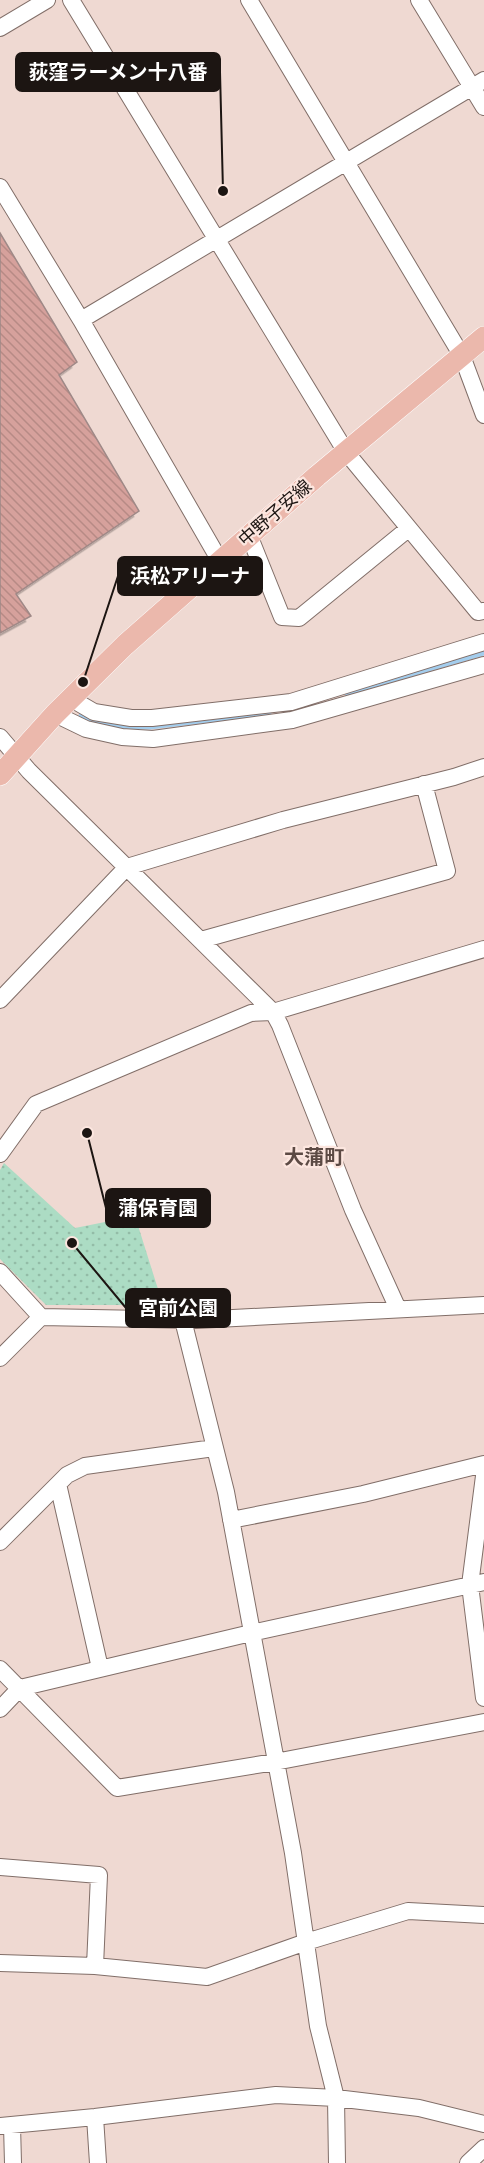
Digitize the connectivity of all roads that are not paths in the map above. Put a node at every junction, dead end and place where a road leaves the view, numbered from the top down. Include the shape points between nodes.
1 (47, 0) edge
2 (71, 0) edge
3 (249, 0) edge
4 (419, 0) edge
5 (0, 28) edge
6 (478, 84) edge
7 (484, 107) edge
8 (345, 162) junction
9 (0, 188) edge
10 (215, 239) junction
11 (81, 320) junction
12 (484, 337) edge
13 (462, 356) junction
14 (484, 415) edge
15 (346, 452) junction
16 (408, 529) junction
17 (249, 535) junction
18 (220, 561) junction
19 (484, 611) edge
20 (484, 642) edge
21 (484, 665) edge
22 (70, 698) junction
23 (55, 714) junction
24 (0, 737) edge
25 (17, 755) junction
26 (484, 767) edge
27 (0, 775) edge
28 (424, 784) junction
29 (127, 867) junction
30 (201, 940) junction
31 (484, 949) edge
32 (0, 1000) edge
33 (273, 1012) junction
34 (0, 1154) edge
35 (0, 1272) edge
36 (484, 1305) edge
37 (398, 1308) junction
38 (41, 1317) junction
39 (183, 1320) junction
40 (0, 1358) edge
41 (214, 1448) junction
42 (484, 1464) edge
43 (484, 1476) edge
44 (58, 1484) junction
45 (231, 1521) junction
46 (0, 1542) edge
47 (477, 1584) edge
48 (251, 1633) junction
49 (100, 1668) junction
50 (0, 1669) edge
51 (20, 1688) junction
52 (484, 1698) edge
53 (0, 1709) edge
54 (484, 1722) edge
55 (275, 1762) junction
56 (0, 1867) edge
57 (484, 1915) edge
58 (306, 1942) junction
59 (0, 1963) edge
60 (95, 1966) junction
61 (336, 2098) junction
62 (95, 2117) junction
63 (484, 2124) edge
64 (6, 2126) edge
65 (484, 2148) edge
66 (13, 2163) edge
67 (98, 2163) edge
68 (338, 2163) edge
69 (468, 2163) edge

1 - 5 street
2 - 10 street
3 - 8 street
4 - 6 street
6 - 7 street
6 - 8 street
8 - 10 street
8 - 13 street
9 - 11 street
10 - 11 street
10 - 15 street
11 - 18 street
12 - 13 main road, 中野子安線
13 - 14 street
13 - 15 main road, 中野子安線
15 - 16 street
15 - 17 main road, 中野子安線
16 - 17 street via 299,618 282,616
16 - 19 street via 478,612
17 - 18 main road, 中野子安線
18 - 22 main road, 中野子安線
20 - 22 street via 291,702 131,718 94,712
21 - 23 street via 292,720 153,739 86,729
22 - 23 main road, 中野子安線
23 - 25 main road, 中野子安線
24 - 25 street
25 - 27 main road, 中野子安線
25 - 29 street
26 - 28 street
28 - 29 street via 283,820
28 - 30 street via 447,871
29 - 30 street
29 - 32 street
30 - 33 street
31 - 33 street
33 - 34 street via 251,1013 36,1104
33 - 37 street via 353,1210
35 - 38 street
36 - 37 street
37 - 39 street
38 - 39 street
38 - 40 street
39 - 41 street
41 - 44 street via 85,1466
41 - 45 street
42 - 45 street
43 - 47 street
44 - 46 street
44 - 49 street
45 - 48 street
47 - 48 street
47 - 52 street
48 - 49 street
48 - 55 street
49 - 51 street
50 - 51 street
51 - 53 street
51 - 55 street via 117,1788
54 - 55 street
55 - 58 street
56 - 60 street via 99,1875
57 - 58 street via 408,1911
58 - 60 street via 207,1977
58 - 61 street via 318,2026
59 - 60 street
61 - 62 street via 276,2095
61 - 63 street via 419,2108
61 - 68 street
62 - 64 street
62 - 67 street
64 - 66 street
65 - 69 street

